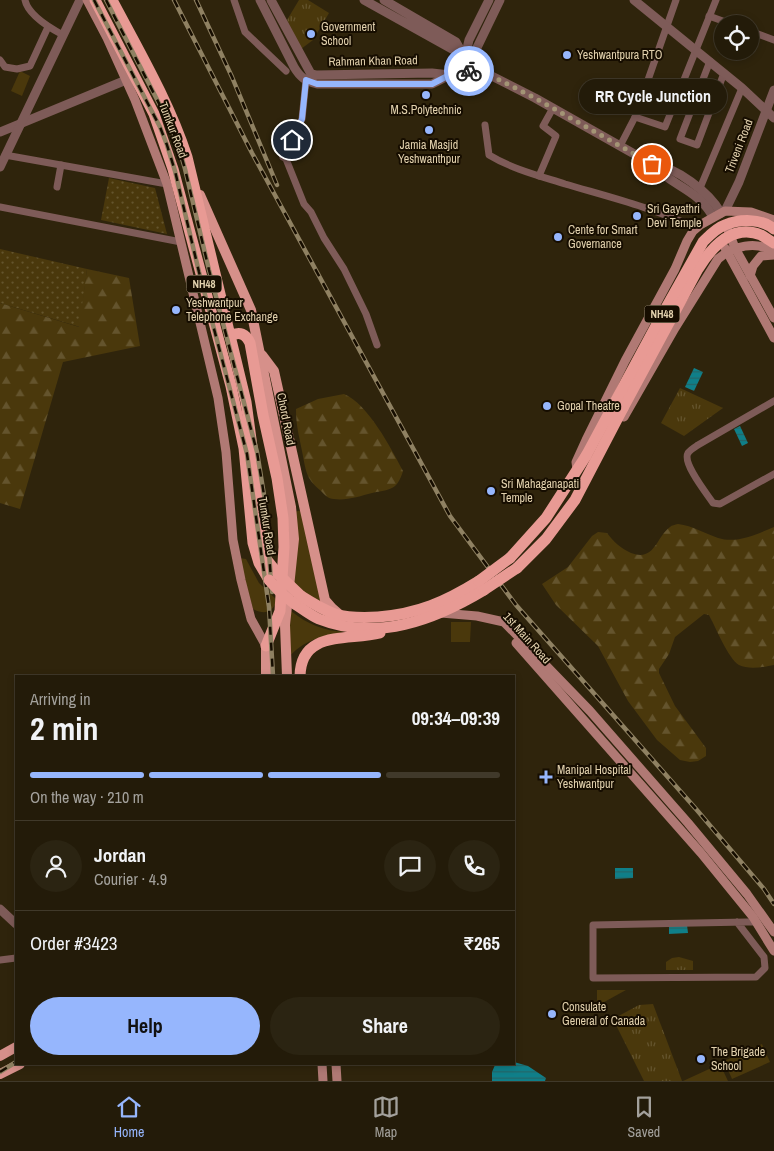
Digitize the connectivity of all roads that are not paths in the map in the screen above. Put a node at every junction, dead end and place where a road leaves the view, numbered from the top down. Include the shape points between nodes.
1 (25, 0) edge
2 (80, 0) edge
3 (87, 0) edge
4 (95, 0) edge
5 (112, 0) edge
6 (234, 0) edge
7 (260, 0) edge
8 (267, 0) edge
9 (271, 0) edge
10 (364, 0) edge
11 (372, 0) edge
12 (384, 0) edge
13 (489, 0) edge
14 (500, 0) edge
15 (634, 0) edge
16 (676, 0) edge
17 (716, 0) edge
18 (709, 16) junction
19 (714, 18) edge
20 (666, 26) junction
21 (48, 27) junction
22 (759, 34) edge
23 (63, 35) junction
24 (774, 40) edge
25 (696, 50) junction
26 (466, 58) junction
27 (0, 60) edge
28 (710, 62) junction
29 (459, 70) junction
30 (286, 71) dead end
31 (724, 73) junction
32 (450, 75) junction
33 (306, 78) junction
34 (130, 79) junction
35 (742, 88) junction
36 (774, 90) edge
37 (553, 108) junction
38 (766, 111) junction
39 (635, 117) junction
40 (774, 118) edge
41 (21, 123) junction
42 (485, 125) dead end
43 (0, 132) edge
44 (620, 146) junction
45 (5, 155) junction
46 (652, 164) junction
47 (61, 165) junction
48 (0, 167) edge
49 (539, 176) junction
50 (192, 178) junction
51 (167, 184) junction
52 (57, 187) dead end
53 (700, 188) junction
54 (175, 197) junction
55 (0, 207) edge
56 (720, 214) junction
57 (774, 220) edge
58 (696, 228) junction
59 (774, 229) edge
60 (181, 242) junction
61 (773, 249) edge
62 (731, 250) junction
63 (750, 276) junction
64 (774, 318) edge
65 (230, 336) junction
66 (774, 338) edge
67 (377, 345) dead end
68 (260, 352) junction
69 (774, 401) edge
70 (616, 420) junction
71 (577, 470) junction
72 (774, 474) edge
73 (273, 577) junction
74 (481, 586) junction
75 (298, 600) junction
76 (442, 613) junction
77 (342, 616) junction
78 (492, 618) junction
79 (396, 627) junction
80 (266, 646) junction
81 (266, 675) edge
82 (287, 675) edge
83 (300, 675) edge
84 (0, 909) edge
85 (737, 922) junction
86 (756, 922) junction
87 (15, 923) edge
88 (774, 932) edge
89 (772, 945) edge
90 (764, 957) junction
91 (15, 958) edge
92 (0, 960) edge
93 (15, 1048) edge
94 (0, 1056) edge
95 (18, 1065) edge
96 (322, 1065) edge
97 (336, 1065) edge
98 (0, 1074) edge
99 (323, 1081) edge
100 (337, 1081) edge

1 - 21 street via 26,6
2 - 23 street
3 - 34 main road
4 - 34 highway, Tumkur Road / NH48
5 - 50 highway, Tumkur Road / NH48 via 161,92 181,139
6 - 30 street via 245,32
7 - 33 street via 298,75
8 - 33 street
9 - 32 street, Rahman Khan Road via 311,74
10 - 26 street
11 - 26 street
12 - 26 street via 456,42
13 - 26 street via 469,40
14 - 26 street
15 - 20 street
16 - 20 street
17 - 18 street
18 - 19 street
18 - 25 street
20 - 25 street
20 - 39 street
21 - 23 street
21 - 27 street via 30,66 17,70 5,66
22 - 24 street
23 - 41 street
25 - 28 street
25 - 39 street via 665,127
26 - 29 street via 457,62
26 - 29 street via 468,72
26 - 37 street
28 - 31 street
28 - 31 street via 680,139 697,145
29 - 32 street
31 - 35 street
32 - 33 street via 380,80
33 - 67 street via 302,119 283,157 304,204 344,269
34 - 41 street
34 - 51 main road
34 - 54 highway, Tumkur Road / NH48 via 154,114 170,161
35 - 38 street
35 - 53 street
36 - 38 street, Triveni Road
37 - 44 street
37 - 49 street via 543,126 556,136
38 - 40 street
38 - 56 street, Triveni Road
39 - 44 street
41 - 43 street
41 - 45 street
42 - 49 street via 490,155
44 - 46 street
45 - 47 street
45 - 48 street
46 - 53 street via 663,166
46 - 56 street via 658,172
47 - 51 street
47 - 52 street
49 - 58 street via 646,208
50 - 65 highway, Tumkur Road / NH48
50 - 68 main road, Chord Road via 251,310
51 - 54 main road
53 - 56 street via 716,203
54 - 60 main road
54 - 73 highway, Tumkur Road / NH48 via 232,386 244,448 259,563
55 - 60 street
56 - 57 main road via 751,212
56 - 58 main road
56 - 62 main road
58 - 71 main road via 586,440 576,462
59 - 71 highway, NH48, bridge via 760,222 735,222 723,225 703,242
60 - 80 main road via 218,398 233,540 241,580 251,618
61 - 62 main road via 755,245
61 - 63 main road via 752,266
61 - 70 highway, NH48, bridge via 760,235 748,232 726,237 716,245 698,269
62 - 63 main road
62 - 66 main road
62 - 70 main road, Tumkur Road via 714,264 625,416
63 - 64 main road
65 - 73 highway, Tumkur Road / NH48 via 252,438 262,549
65 - 80 highway via 242,334 250,344 283,518 280,611
68 - 77 main road via 274,371 326,600
68 - 82 main road, Chord Road via 291,507 294,539 285,625
69 - 72 street via 698,446 687,457 692,471 716,504
70 - 74 highway, Tumkur Road / NH48, bridge via 570,506 546,539 517,568
71 - 74 highway, Tumkur Road / NH48, bridge via 546,518
73 - 75 highway, Tumkur Road / NH48, bridge
74 - 76 highway, Tumkur Road / NH48 via 460,605
74 - 77 highway, Tumkur Road / NH48 via 415,612 366,618
75 - 77 highway, Tumkur Road / NH48
75 - 79 highway, Tumkur Road / NH48 via 317,618 335,624 374,629
76 - 78 main road
76 - 79 highway, Tumkur Road / NH48
78 - 86 main road, 1st Main Road via 706,858
78 - 88 main road, 1st Main Road via 504,622 590,711 688,823
79 - 83 highway via 316,644 302,658
80 - 81 main road
84 - 87 street
85 - 86 street
85 - 90 street
85 - 90 street via 593,925 593,978 756,977 765,968
86 - 89 main road, 1st Main Road
89 - 90 street
91 - 92 street
93 - 94 main road
95 - 98 main road
96 - 99 main road
97 - 100 main road

